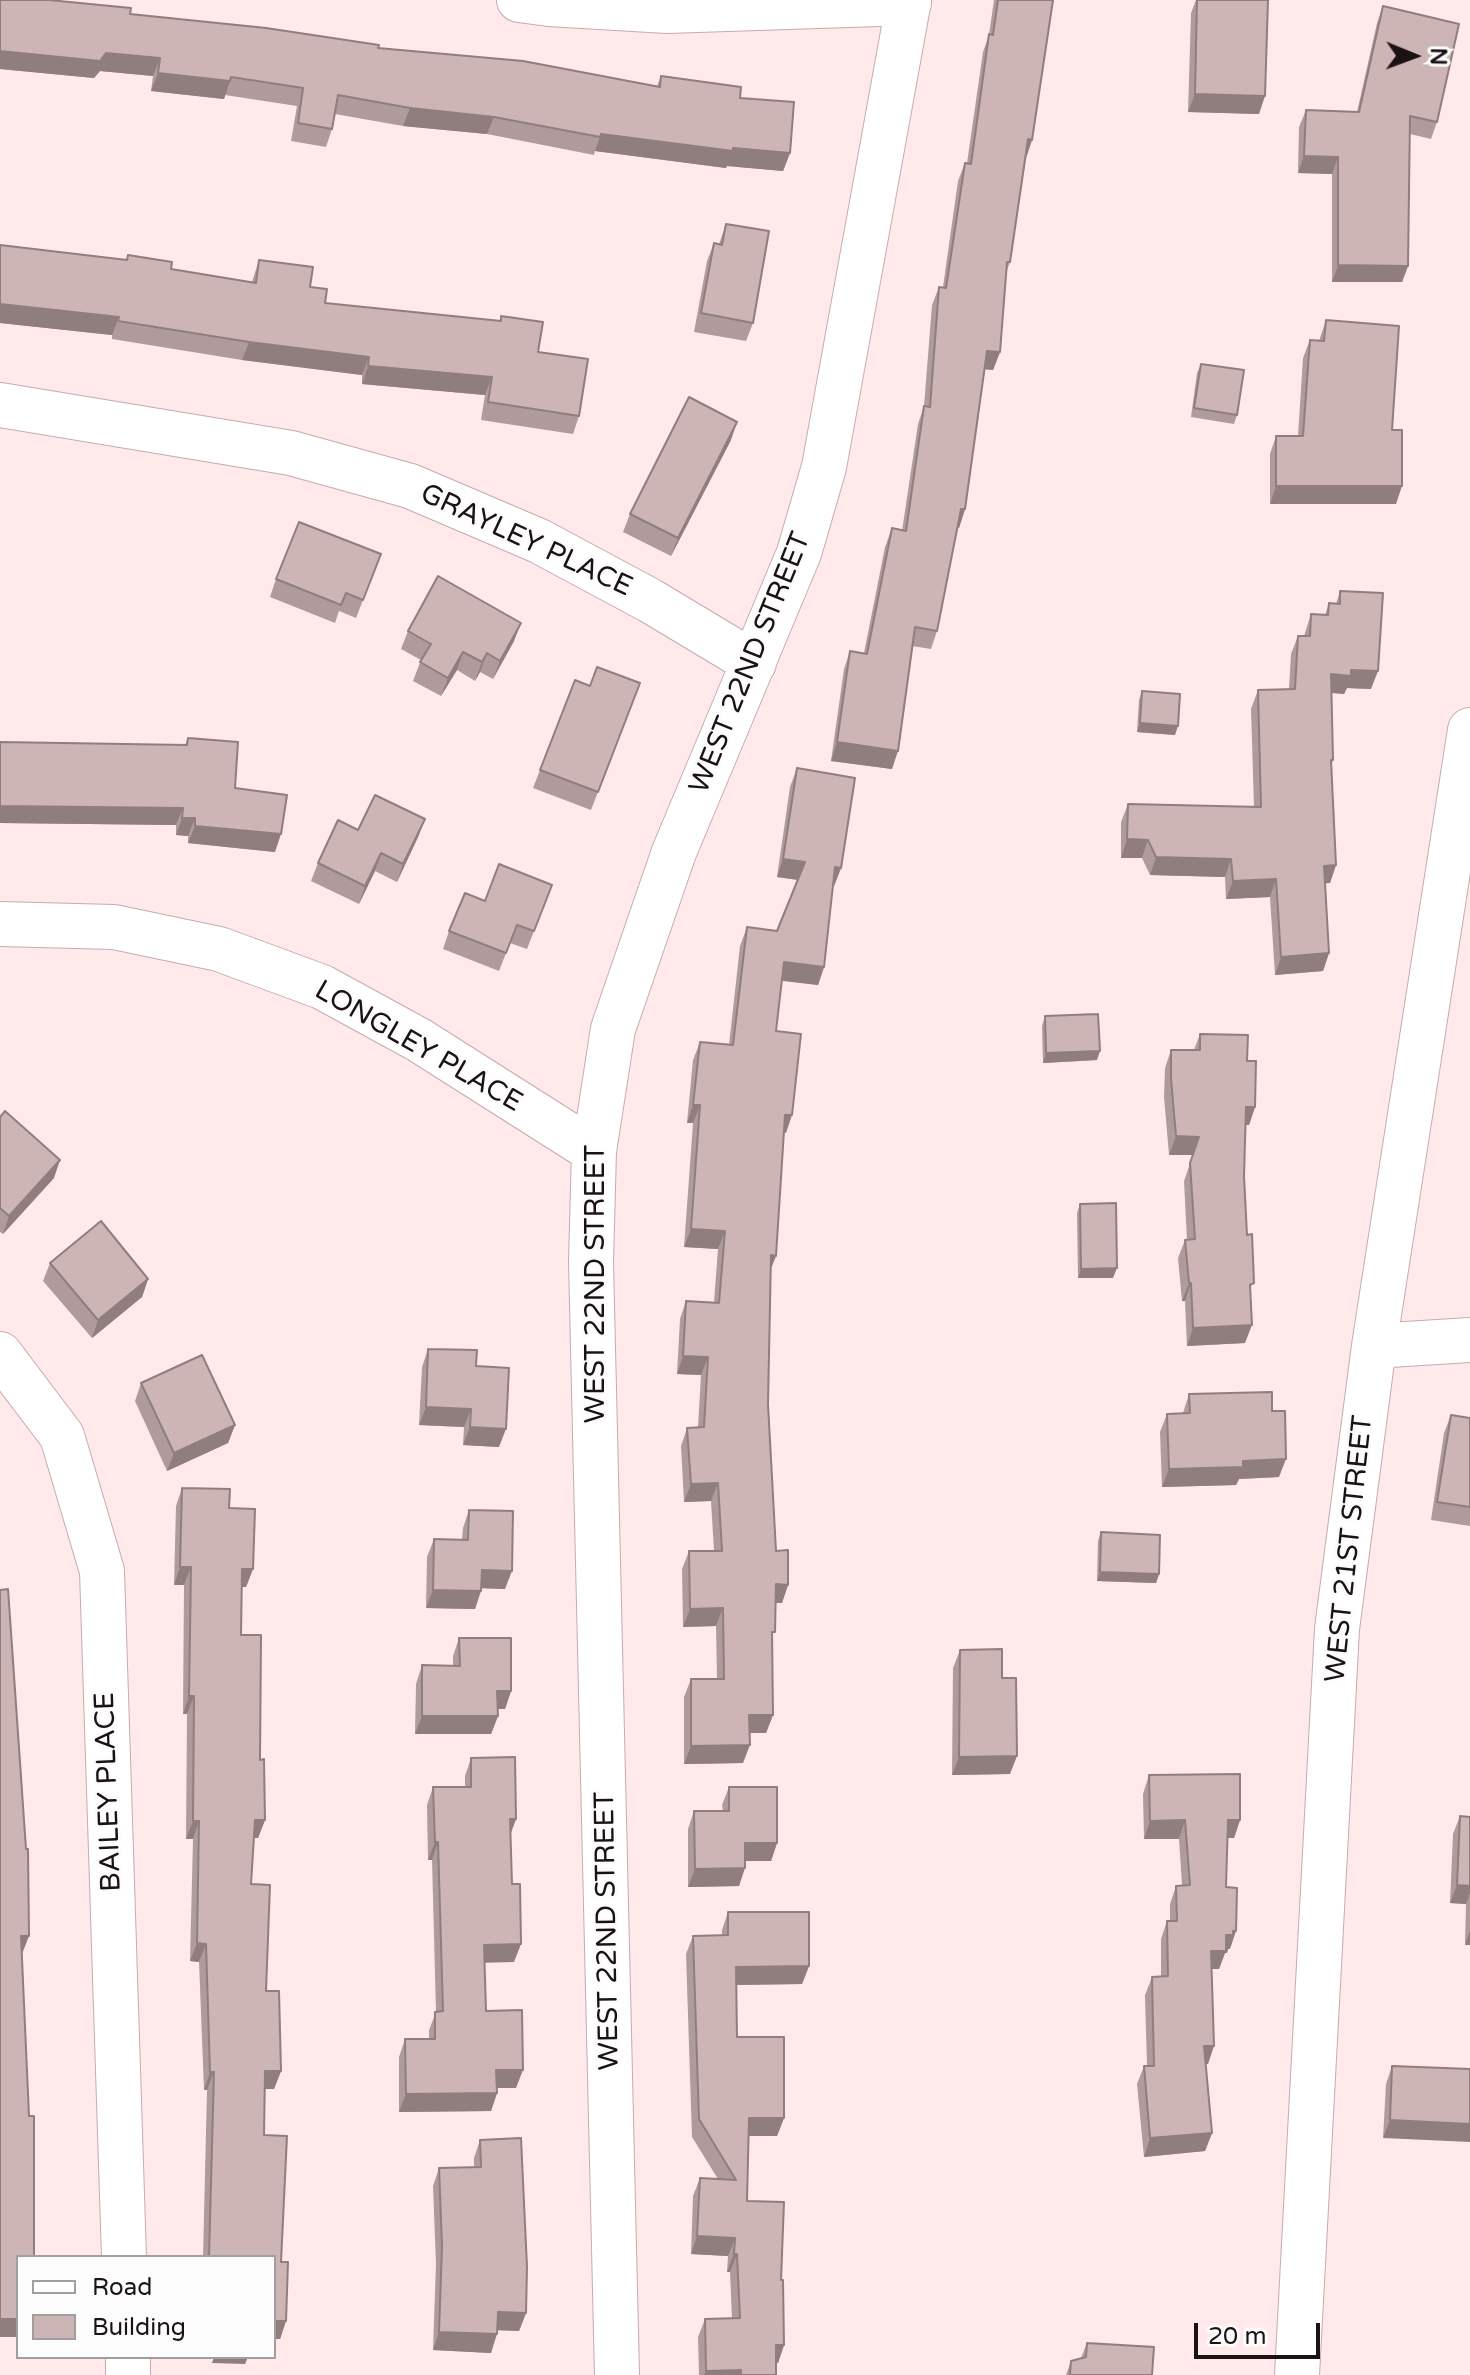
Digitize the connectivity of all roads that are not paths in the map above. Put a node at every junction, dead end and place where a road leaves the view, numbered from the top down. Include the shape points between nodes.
1 (519, 0) edge
2 (909, 1) edge
3 (0, 405) edge
4 (754, 663) junction
5 (1470, 730) edge
6 (0, 924) edge
7 (594, 1151) junction
8 (1470, 1340) edge
9 (1374, 1346) junction
10 (0, 1354) edge
11 (124, 2255) edge
12 (617, 2375) edge
13 (1297, 2375) edge

1 - 2 street via 667,11
2 - 4 street, WEST 22ND STREET via 824,467 799,553
3 - 4 street, GRAYLEY PLACE via 291,453 410,486 539,541
4 - 7 street, WEST 22ND STREET via 674,852 613,1029
5 - 9 street, WEST 21ST STREET
6 - 7 street, LONGLEY PLACE via 114,927 219,949 322,987 419,1040
7 - 12 street, WEST 22ND STREET via 591,1262
8 - 9 street
9 - 13 street, WEST 21ST STREET via 1337,1629
10 - 11 street, BAILEY PLACE via 62,1436 102,1571

